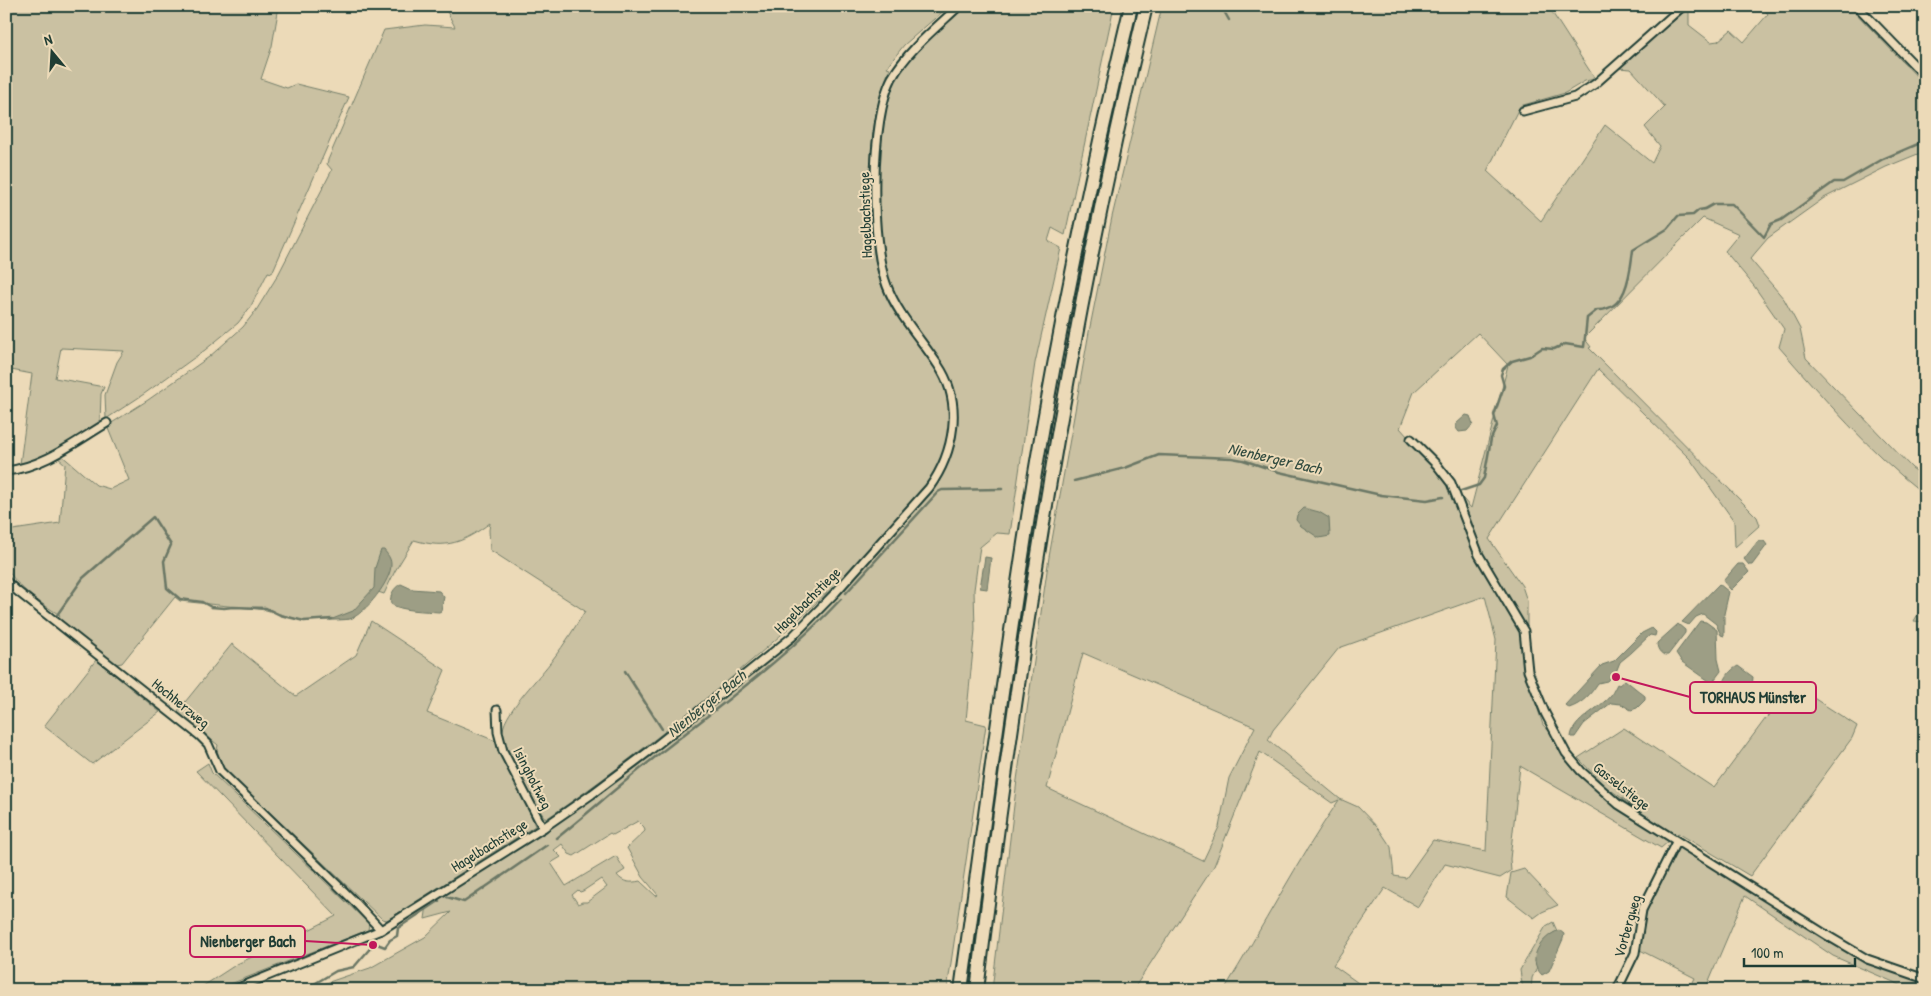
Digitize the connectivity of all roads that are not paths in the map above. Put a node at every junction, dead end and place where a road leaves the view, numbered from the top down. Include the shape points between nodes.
1 (959, 6) edge
2 (1131, 6) edge
3 (1146, 6) edge
4 (1683, 6) edge
5 (1858, 6) edge
6 (1925, 76) edge
7 (1523, 111) dead end
8 (107, 424) dead end
9 (1411, 438) dead end
10 (6, 471) edge
11 (6, 581) edge
12 (497, 710) dead end
13 (543, 828) junction
14 (1676, 842) junction
15 (381, 930) junction
16 (1925, 979) edge
17 (232, 990) edge
18 (961, 990) edge
19 (977, 990) edge
20 (1617, 990) edge

1 - 13 street, Hagelbachstiege via 912,52 893,78 881,110 877,141 876,216 882,273 892,298 939,366 951,394 952,434 937,477 792,637 648,752
2 - 18 highway via 1055,364 1021,563
3 - 19 highway via 1090,260 1060,415 1033,582
4 - 7 street via 1595,84 1575,96
5 - 6 street
8 - 10 street via 43,460
9 - 14 street, Gasselstiege via 1451,483 1479,555 1521,624 1528,671 1566,753 1618,804
11 - 15 street, Hochherzweg via 200,736 208,744 217,768 224,776
12 - 13 street, Isingholtweg via 503,751
13 - 15 street, Hagelbachstiege
14 - 16 street, Gasselstiege via 1867,959
14 - 20 street, Vorbergweg via 1642,910 1637,948
15 - 17 street, Hagelbachstiege

